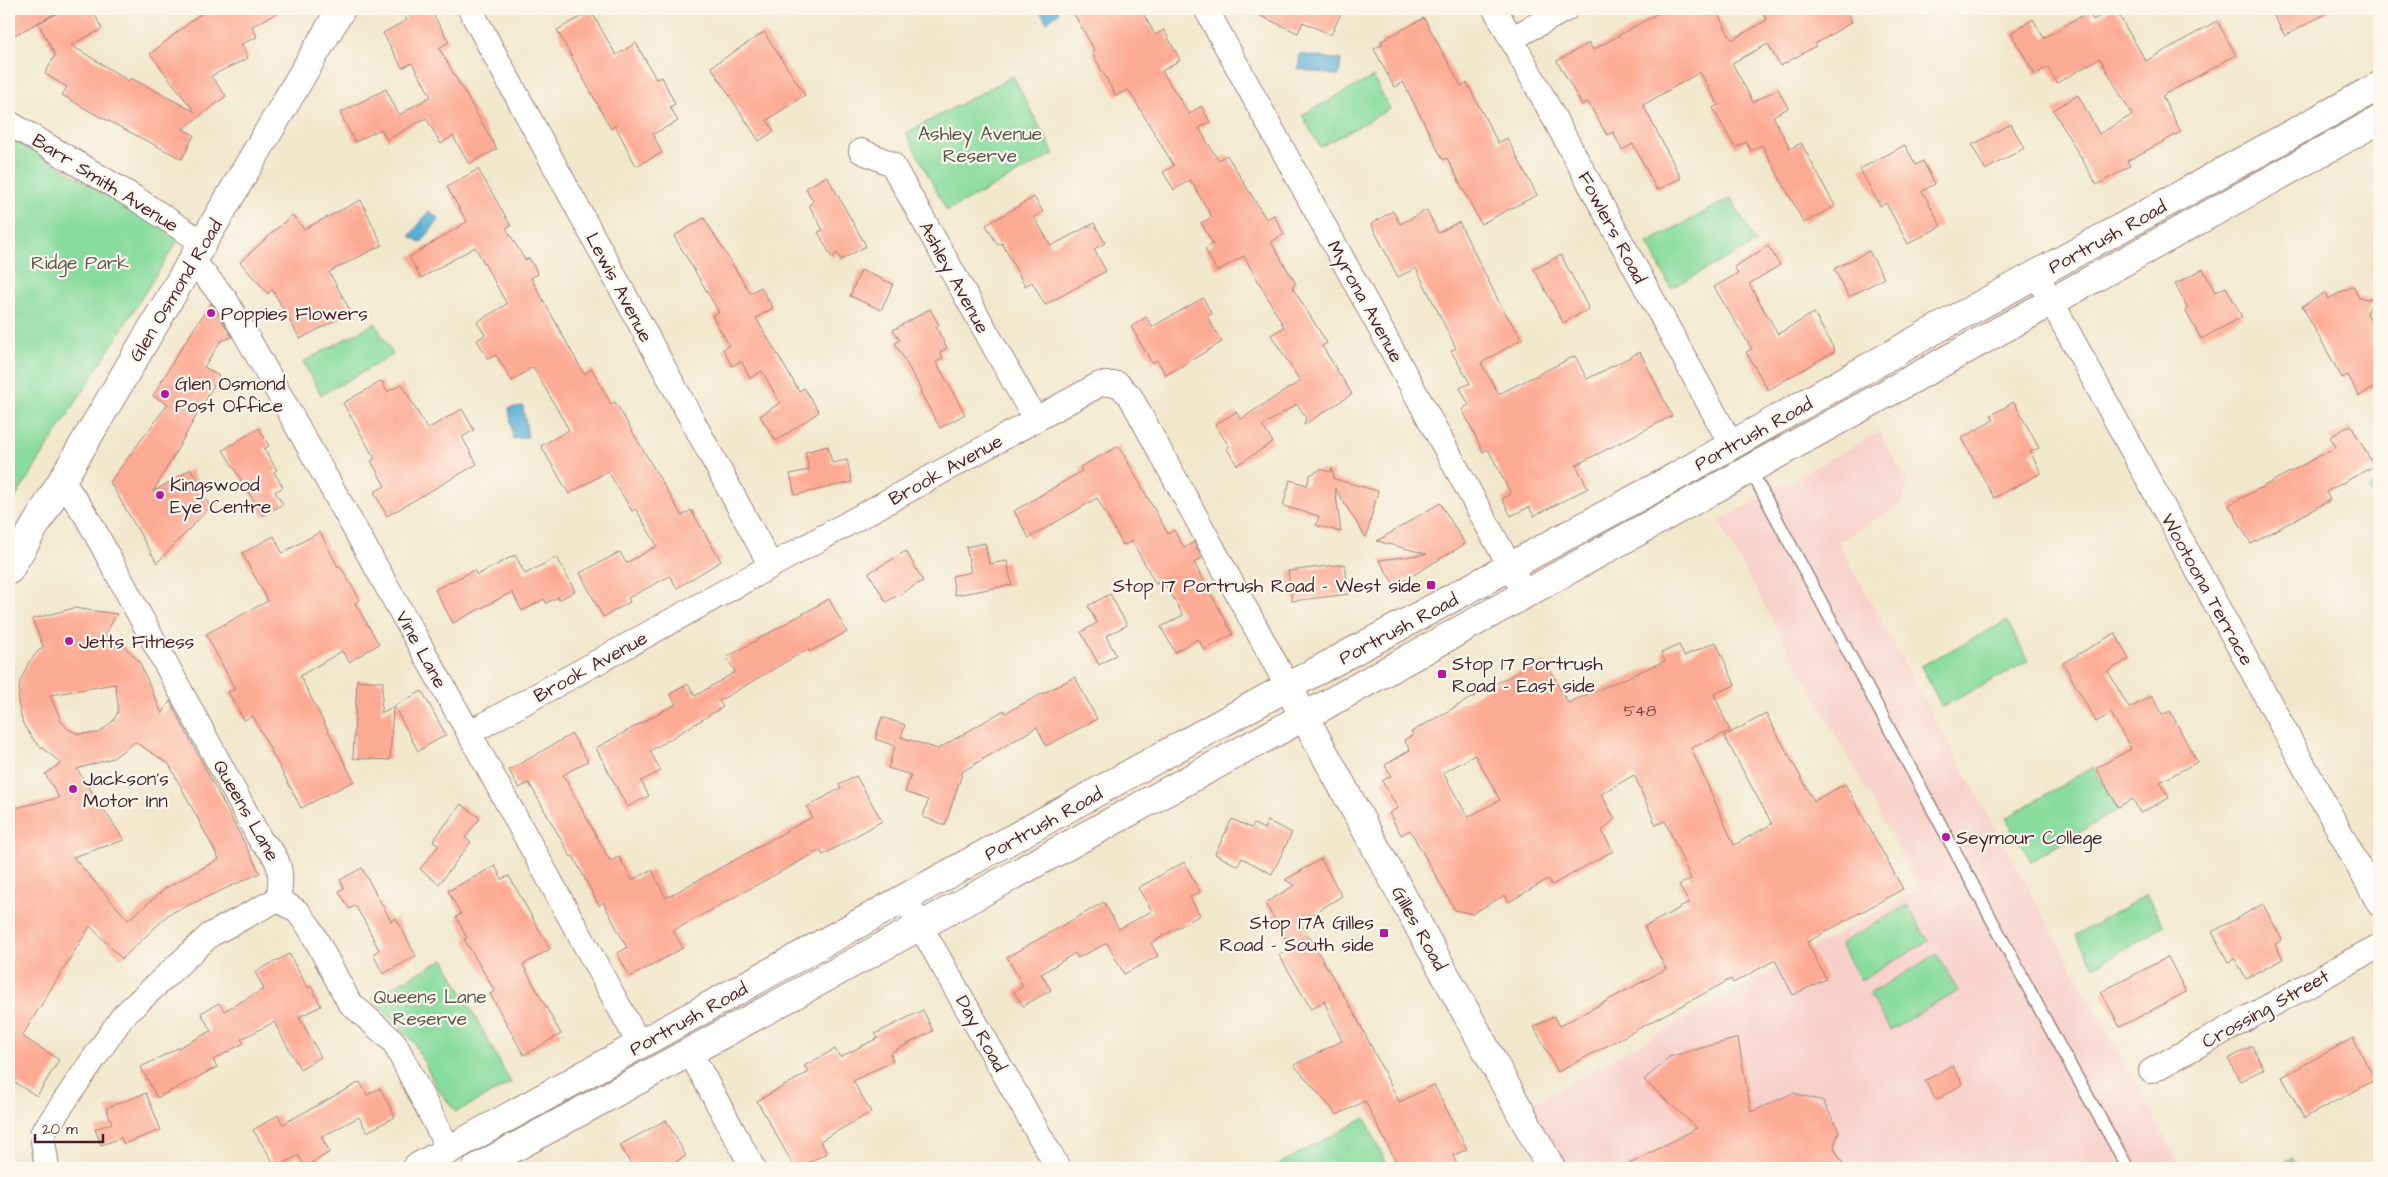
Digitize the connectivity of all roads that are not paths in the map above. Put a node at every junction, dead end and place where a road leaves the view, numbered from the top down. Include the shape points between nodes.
1 (339, 9) edge
2 (470, 9) edge
3 (1206, 9) edge
4 (1494, 9) edge
5 (1566, 9) edge
6 (1511, 39) junction
7 (2379, 86) edge
8 (2379, 120) edge
9 (9, 123) edge
10 (861, 151) dead end
11 (197, 251) junction
12 (2037, 275) junction
13 (2052, 301) junction
14 (1035, 419) junction
15 (1732, 446) junction
16 (1750, 469) junction
17 (62, 481) junction
18 (771, 566) junction
19 (1511, 568) junction
20 (9, 570) edge
21 (1525, 594) junction
22 (1288, 687) junction
23 (1304, 716) junction
24 (469, 733) junction
25 (278, 899) junction
26 (905, 899) junction
27 (2379, 904) edge
28 (921, 926) junction
29 (2379, 946) edge
30 (640, 1045) junction
31 (690, 1052) junction
32 (2151, 1071) dead end
33 (449, 1150) junction
34 (47, 1168) edge
35 (416, 1168) edge
36 (477, 1168) edge
37 (753, 1168) edge
38 (1058, 1168) edge
39 (1551, 1168) edge
40 (2128, 1168) edge

1 - 11 main road, Glen Osmond Road
2 - 18 street, Lewis Avenue
3 - 19 street, Myrona Avenue
4 - 6 street, Fowlers Road
5 - 6 street
6 - 15 street, Fowlers Road
7 - 12 main road, Portrush Road
8 - 13 main road, Portrush Road
9 - 11 street, Barr Smith Avenue via 135,198
10 - 14 street, Ashley Avenue via 892,164
11 - 17 main road, Glen Osmond Road
11 - 24 street, Vine Lane
12 - 13 street, Wootoona Terrace
12 - 15 main road, Portrush Road
13 - 16 main road, Portrush Road
13 - 27 street, Wootoona Terrace
14 - 18 street, Brook Avenue
14 - 22 street, Brook Avenue via 1100,384 1118,384 1130,396
15 - 19 main road, Portrush Road
16 - 21 main road, Portrush Road
16 - 40 lane via 2055,1039
17 - 20 main road, Glen Osmond Road
17 - 25 street, Queens Lane via 87,517 262,841 278,859 282,880
18 - 24 street, Brook Avenue
19 - 21 street, Myrona Avenue
19 - 22 main road, Portrush Road
21 - 23 main road, Portrush Road
22 - 23 main road, Gilles Road
22 - 26 main road, Portrush Road
23 - 28 main road, Portrush Road
23 - 39 main road, Gilles Road
24 - 30 street, Vine Lane
25 - 33 street via 298,912 310,928 349,1002 394,1042
25 - 34 street via 210,934 123,1016 42,1134
26 - 28 street, Day Road
26 - 30 main road, Portrush Road
28 - 31 main road, Portrush Road
28 - 38 street, Day Road
29 - 32 street, Crossing Street
30 - 33 main road, Portrush Road
31 - 36 main road, Portrush Road
31 - 37 street
33 - 35 main road, Portrush Road

